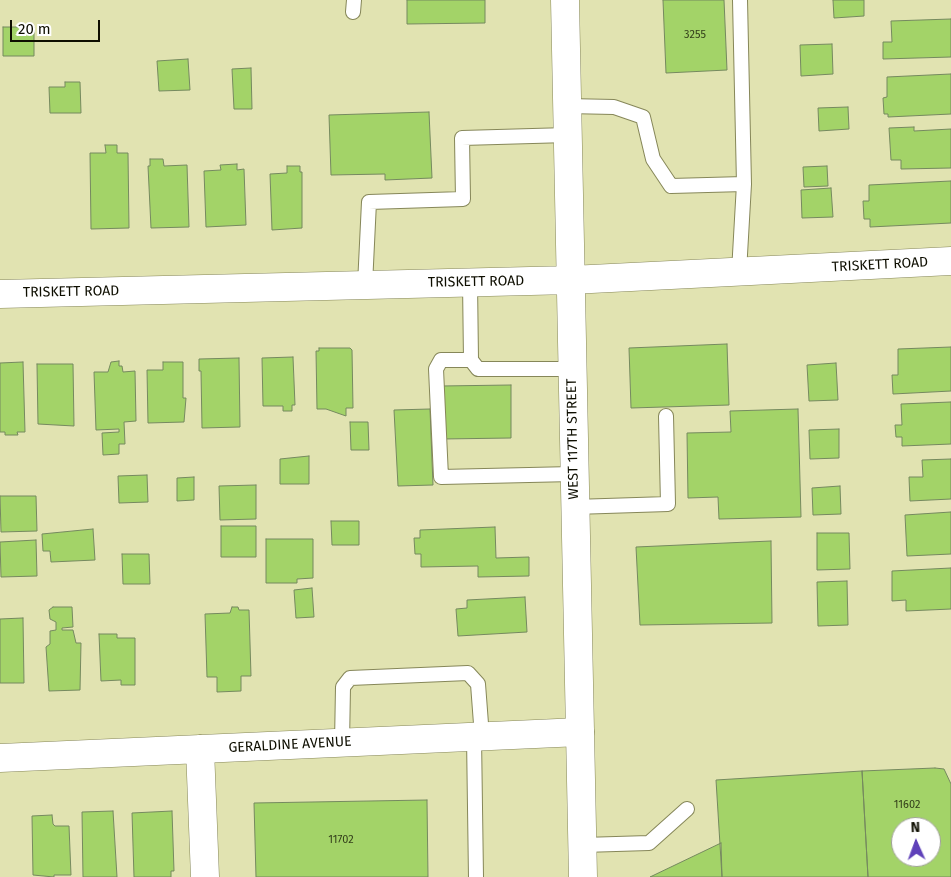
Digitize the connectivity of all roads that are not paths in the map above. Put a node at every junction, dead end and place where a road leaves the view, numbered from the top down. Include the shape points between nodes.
1 (565, 0) edge
2 (740, 0) edge
3 (567, 106) junction
4 (568, 135) junction
5 (744, 184) junction
6 (951, 262) edge
7 (739, 272) junction
8 (571, 280) junction
9 (470, 282) junction
10 (365, 285) junction
11 (0, 294) edge
12 (472, 360) junction
13 (572, 369) junction
14 (666, 416) dead end
15 (573, 474) junction
16 (574, 507) junction
17 (580, 732) junction
18 (478, 737) junction
19 (342, 743) junction
20 (200, 749) junction
21 (0, 758) edge
22 (687, 810) dead end
23 (582, 845) junction
24 (205, 877) edge
25 (476, 877) edge
26 (583, 877) edge

1 - 3 street, WEST 117TH STREET
2 - 5 lane
3 - 4 street, WEST 117TH STREET
3 - 5 lane via 614,107 643,118 653,159 670,186
4 - 8 street, WEST 117TH STREET
4 - 10 lane via 462,138 463,199 369,202
5 - 7 lane
6 - 7 street, TRISKETT ROAD
7 - 8 street, TRISKETT ROAD
8 - 9 street, TRISKETT ROAD
8 - 13 street, WEST 117TH STREET
9 - 10 street, TRISKETT ROAD
9 - 12 lane
10 - 11 street, TRISKETT ROAD
12 - 13 lane via 478,369
12 - 15 lane via 441,360 436,369 441,477
13 - 15 street, WEST 117TH STREET
14 - 16 lane via 668,504
15 - 16 street, WEST 117TH STREET
16 - 17 street, WEST 117TH STREET
17 - 18 street, GERALDINE AVENUE
17 - 23 street, WEST 117TH STREET
18 - 19 street, GERALDINE AVENUE
18 - 19 lane via 478,684 468,673 350,678 343,687
18 - 25 lane
19 - 20 street, GERALDINE AVENUE
20 - 21 street, GERALDINE AVENUE
20 - 24 street
22 - 23 lane via 649,843
23 - 26 street, WEST 117TH STREET

